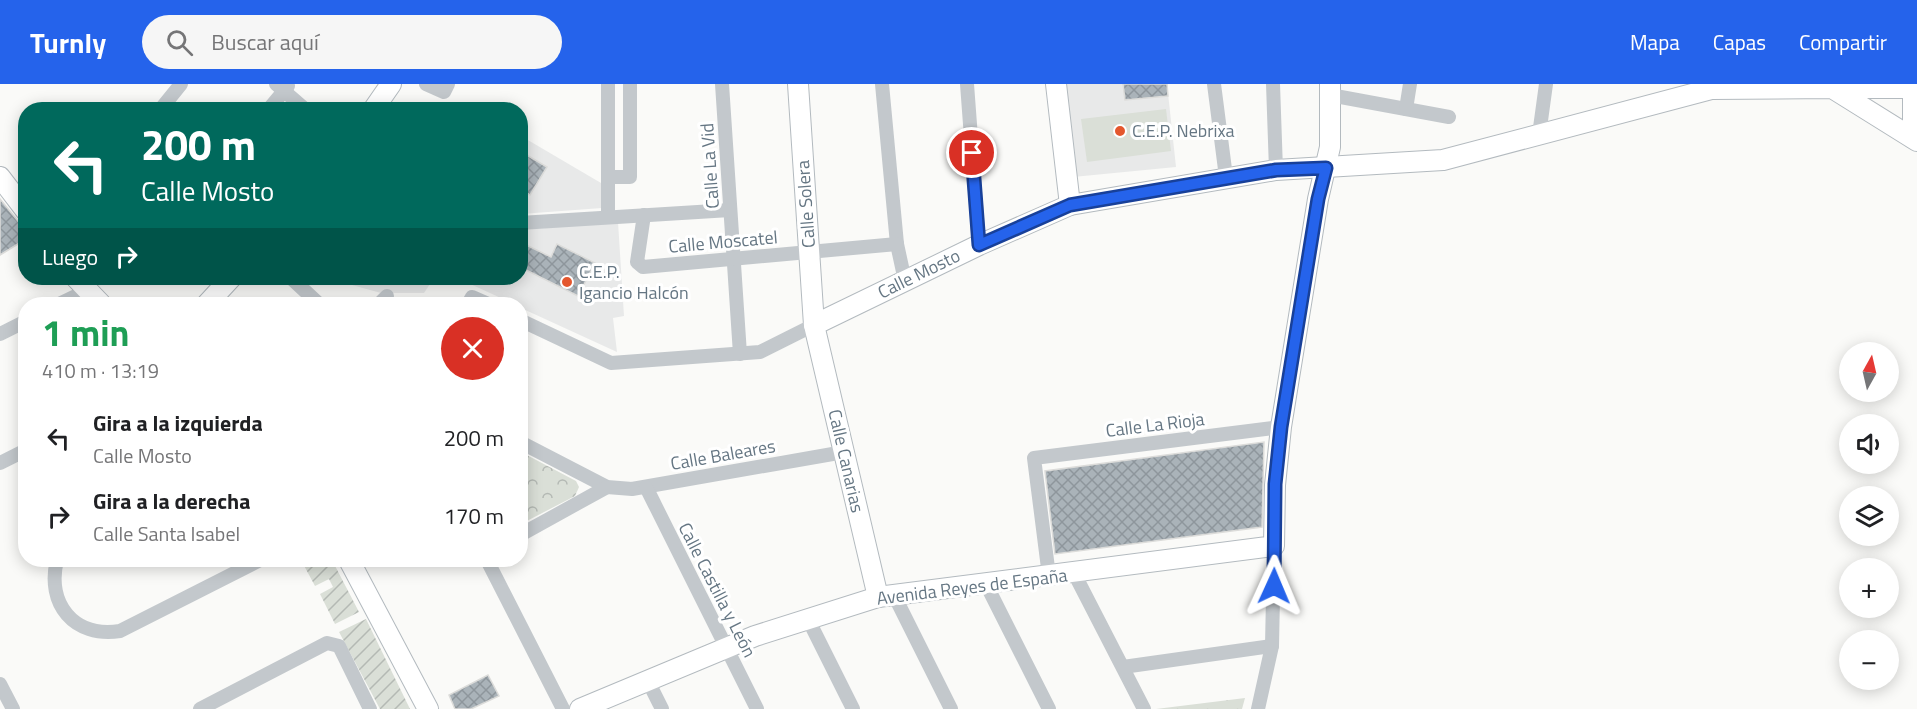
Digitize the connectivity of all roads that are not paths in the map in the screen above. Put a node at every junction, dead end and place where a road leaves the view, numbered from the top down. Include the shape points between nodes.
1 (181, 84) edge
2 (391, 84) edge
3 (426, 84) edge
4 (448, 84) edge
5 (608, 84) edge
6 (630, 84) edge
7 (722, 84) edge
8 (798, 84) edge
9 (882, 84) edge
10 (967, 84) edge
11 (1056, 84) edge
12 (1214, 84) edge
13 (1273, 84) edge
14 (1410, 84) edge
15 (1546, 84) edge
16 (283, 86) edge
17 (1913, 86) edge
18 (1832, 88) junction
19 (1330, 89) edge
20 (1682, 91) edge
21 (166, 102) edge
22 (273, 102) edge
23 (298, 102) edge
24 (379, 102) edge
25 (1406, 109) junction
26 (1449, 117) dead end
27 (1539, 135) junction
28 (1915, 139) edge
29 (1326, 168) junction
30 (1276, 170) junction
31 (0, 177) edge
32 (608, 177) junction
33 (1226, 177) junction
34 (18, 201) edge
35 (1070, 205) junction
36 (730, 210) junction
37 (644, 215) junction
38 (608, 217) junction
39 (528, 222) edge
40 (897, 244) junction
41 (979, 245) junction
42 (809, 252) junction
43 (734, 258) junction
44 (905, 281) junction
45 (80, 285) edge
46 (82, 285) edge
47 (225, 285) edge
48 (299, 285) edge
49 (67, 297) edge
50 (94, 297) edge
51 (213, 297) edge
52 (311, 297) edge
53 (528, 324) edge
54 (814, 324) junction
55 (18, 325) edge
56 (0, 334) edge
57 (740, 354) junction
58 (1281, 427) junction
59 (528, 446) edge
60 (844, 452) junction
61 (18, 454) edge
62 (0, 463) edge
63 (646, 486) junction
64 (607, 487) junction
65 (528, 531) edge
66 (1274, 546) junction
67 (56, 567) edge
68 (246, 567) edge
69 (353, 567) edge
70 (491, 567) edge
71 (1074, 573) junction
72 (1049, 576) junction
73 (986, 584) junction
74 (886, 596) junction
75 (808, 619) junction
76 (1272, 646) junction
77 (727, 649) junction
78 (1123, 667) junction
79 (648, 681) junction
80 (0, 684) edge
81 (366, 708) edge
82 (13, 709) edge
83 (200, 709) edge
84 (428, 709) edge
85 (563, 709) edge
86 (580, 709) edge
87 (662, 709) edge
88 (757, 709) edge
89 (854, 709) edge
90 (951, 709) edge
91 (1049, 709) edge
92 (1144, 709) edge
93 (1258, 709) edge

1 - 21 street
2 - 24 street
3 - 4 street via 444,93
5 - 32 street
6 - 32 street via 630,177
7 - 36 street, Calle La Vid
8 - 42 street, Calle Solera
9 - 40 street
10 - 41 street
11 - 35 street
12 - 33 street
13 - 30 street
14 - 25 street
15 - 27 street
16 - 22 street
16 - 23 street
17 - 18 street, Calle Mosto
17 - 28 street
18 - 20 street, Calle Mosto
18 - 28 street
19 - 25 street
19 - 29 street
20 - 27 street, Calle Mosto
25 - 26 street
27 - 29 street, Calle Mosto via 1443,160
29 - 30 street, Calle Mosto
29 - 58 street
30 - 33 street, Calle Mosto
31 - 34 street
32 - 38 street
33 - 35 street, Calle Mosto
35 - 41 street, Calle Mosto
36 - 37 street
36 - 43 street, Calle La Vid
37 - 38 street
37 - 43 street, Calle Moscatel via 637,262 643,267
38 - 39 street
40 - 42 street, Calle Moscatel
40 - 44 street
41 - 44 street, Calle Mosto
42 - 43 street, Calle Moscatel
42 - 54 street, Calle Solera
43 - 57 street, Calle La Vid
44 - 54 street, Calle Mosto
45 - 49 street
46 - 50 street
47 - 51 street
48 - 52 street
53 - 57 street, Calle Mosto via 611,363
54 - 57 street, Calle Mosto via 760,352
54 - 60 street, Calle Canarias
55 - 56 street
58 - 66 street
58 - 72 street, Calle La Rioja via 1034,458
59 - 64 street
60 - 63 street, Calle Baleares
60 - 74 street, Calle Canarias
61 - 62 street
63 - 64 street, Calle Baleares
63 - 77 street, Calle Castilla y León
64 - 65 street
66 - 71 street, Avenida Reyes de España
66 - 76 street
67 - 68 street via 54,589 59,604 94,633 128,627
69 - 84 street
70 - 85 street
71 - 72 street, Avenida Reyes de España
71 - 78 street
72 - 73 street, Avenida Reyes de España
73 - 74 street, Avenida Reyes de España
73 - 91 street
74 - 75 street, Avenida Reyes de España
74 - 90 street
75 - 77 street, Avenida Reyes de España
75 - 89 street
76 - 78 street
76 - 93 street
77 - 79 street, Avenida Reyes de España
77 - 88 street, Calle Castilla y León
78 - 92 street
79 - 86 street, Avenida Reyes de España
79 - 87 street
80 - 82 street
81 - 83 street via 339,646 327,643

